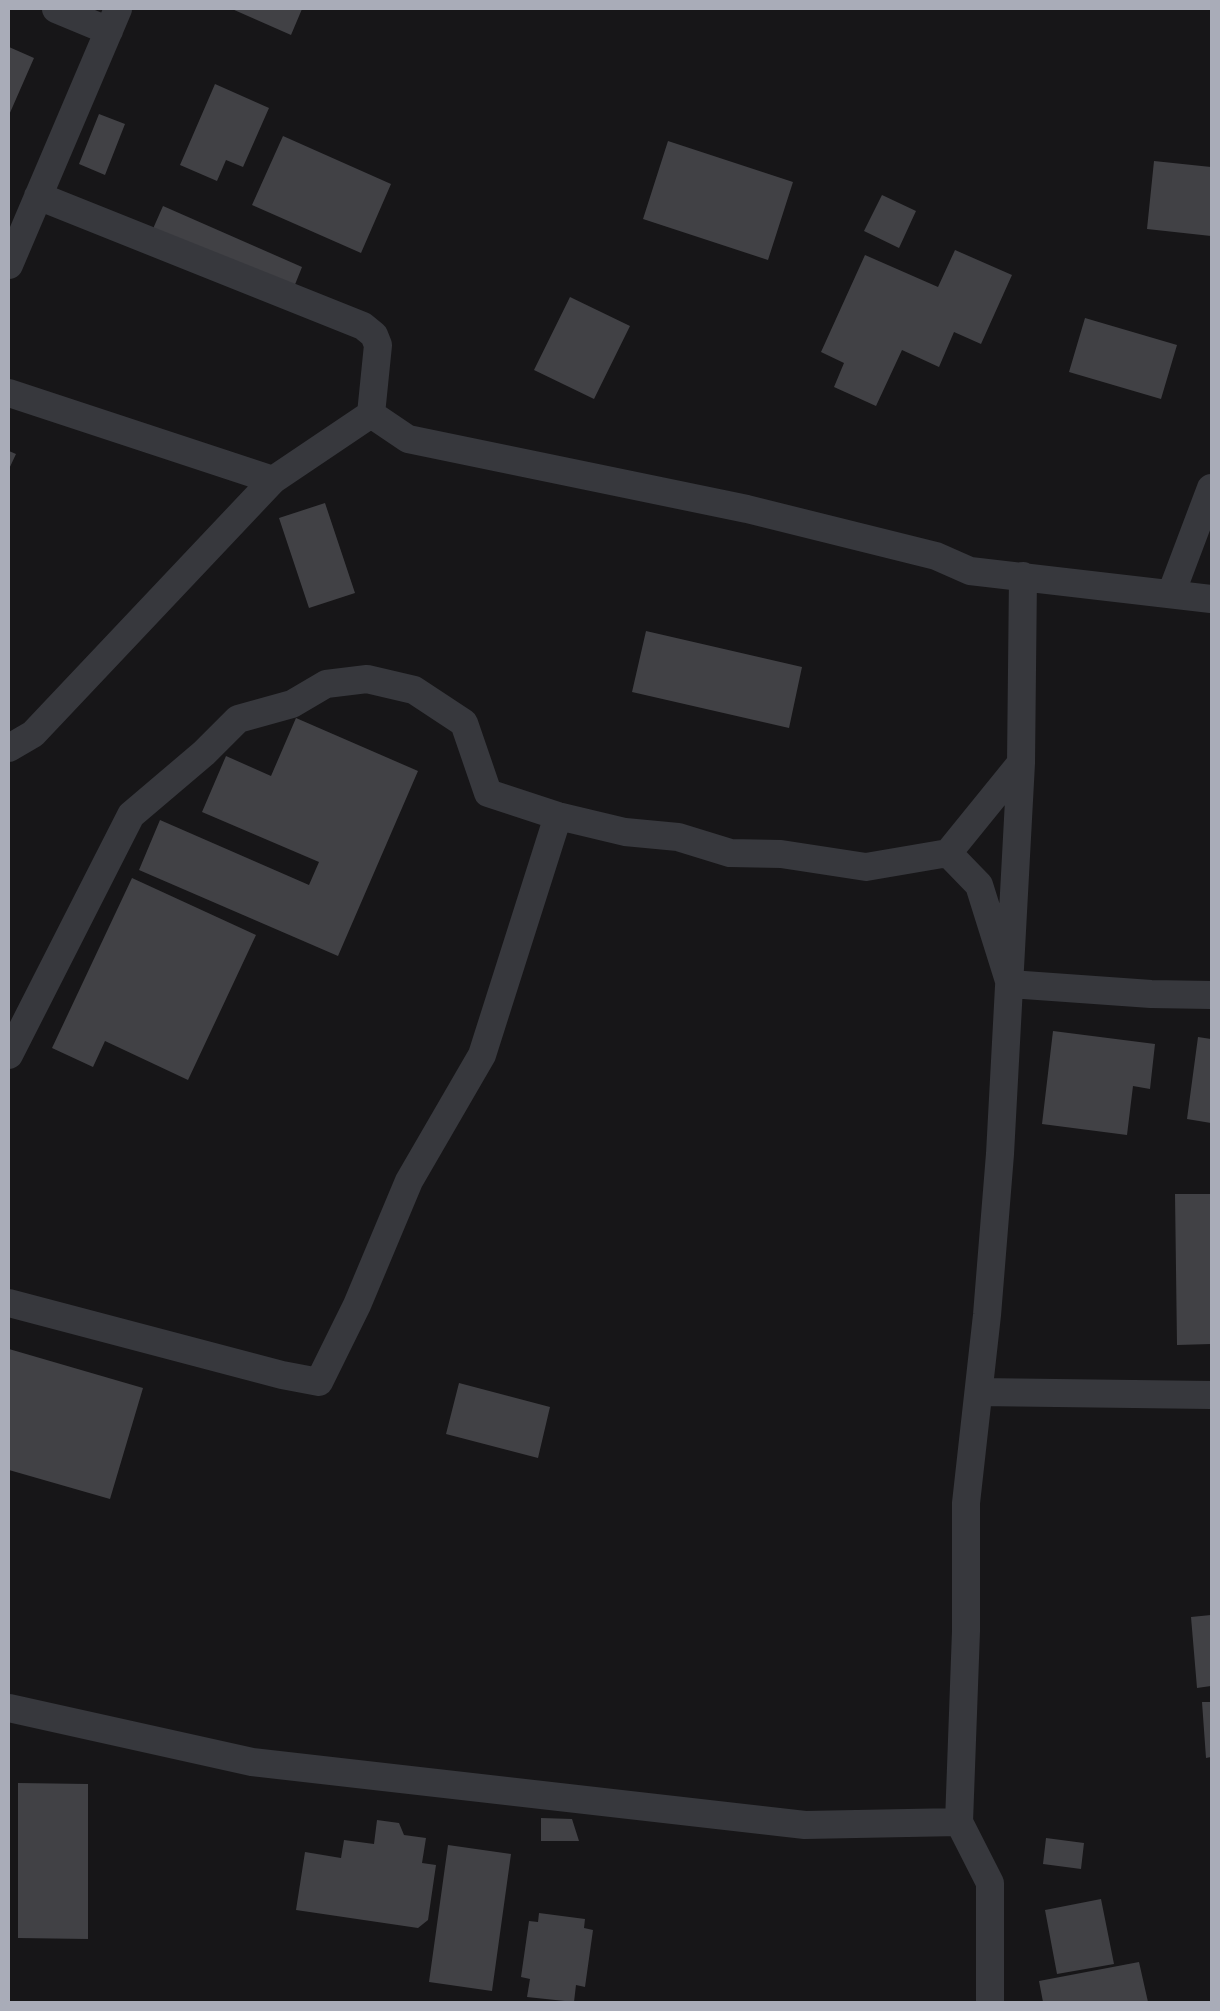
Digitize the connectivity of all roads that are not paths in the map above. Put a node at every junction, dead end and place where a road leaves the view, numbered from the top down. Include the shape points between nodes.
1 (56, 9) edge
2 (114, 20) edge
3 (38, 196) junction
4 (9, 265) edge
5 (9, 393) edge
6 (371, 414) junction
7 (273, 480) junction
8 (1211, 488) edge
9 (1023, 576) junction
10 (1171, 594) junction
11 (1211, 599) edge
12 (9, 748) edge
13 (1021, 763) junction
14 (558, 816) junction
15 (948, 853) junction
16 (1010, 984) junction
17 (1211, 995) edge
18 (9, 1055) edge
19 (9, 1303) edge
20 (978, 1392) junction
21 (1211, 1396) edge
22 (9, 1708) edge
23 (959, 1822) junction
24 (990, 2002) edge

1 - 2 street
2 - 3 street
3 - 4 street
3 - 6 street via 363,326 374,335 378,345
5 - 7 street
6 - 7 street
6 - 9 street via 408,439 748,509 936,556 970,571
7 - 12 street via 33,734
8 - 10 street
9 - 10 street
9 - 13 street
10 - 11 street
13 - 15 street
13 - 16 street
14 - 15 street via 625,832 678,837 730,853 781,854 866,866
14 - 18 street via 488,794 464,723 414,690 368,679 326,684 292,704 238,719 204,753 131,815
14 - 19 street via 482,1055 408,1181 357,1305 319,1382 272,1373
15 - 16 street via 979,885
16 - 17 street
16 - 20 street via 1000,1154
20 - 21 street
20 - 23 street via 966,1503 966,1631
22 - 23 street via 252,1762 805,1825
23 - 24 street via 990,1883

